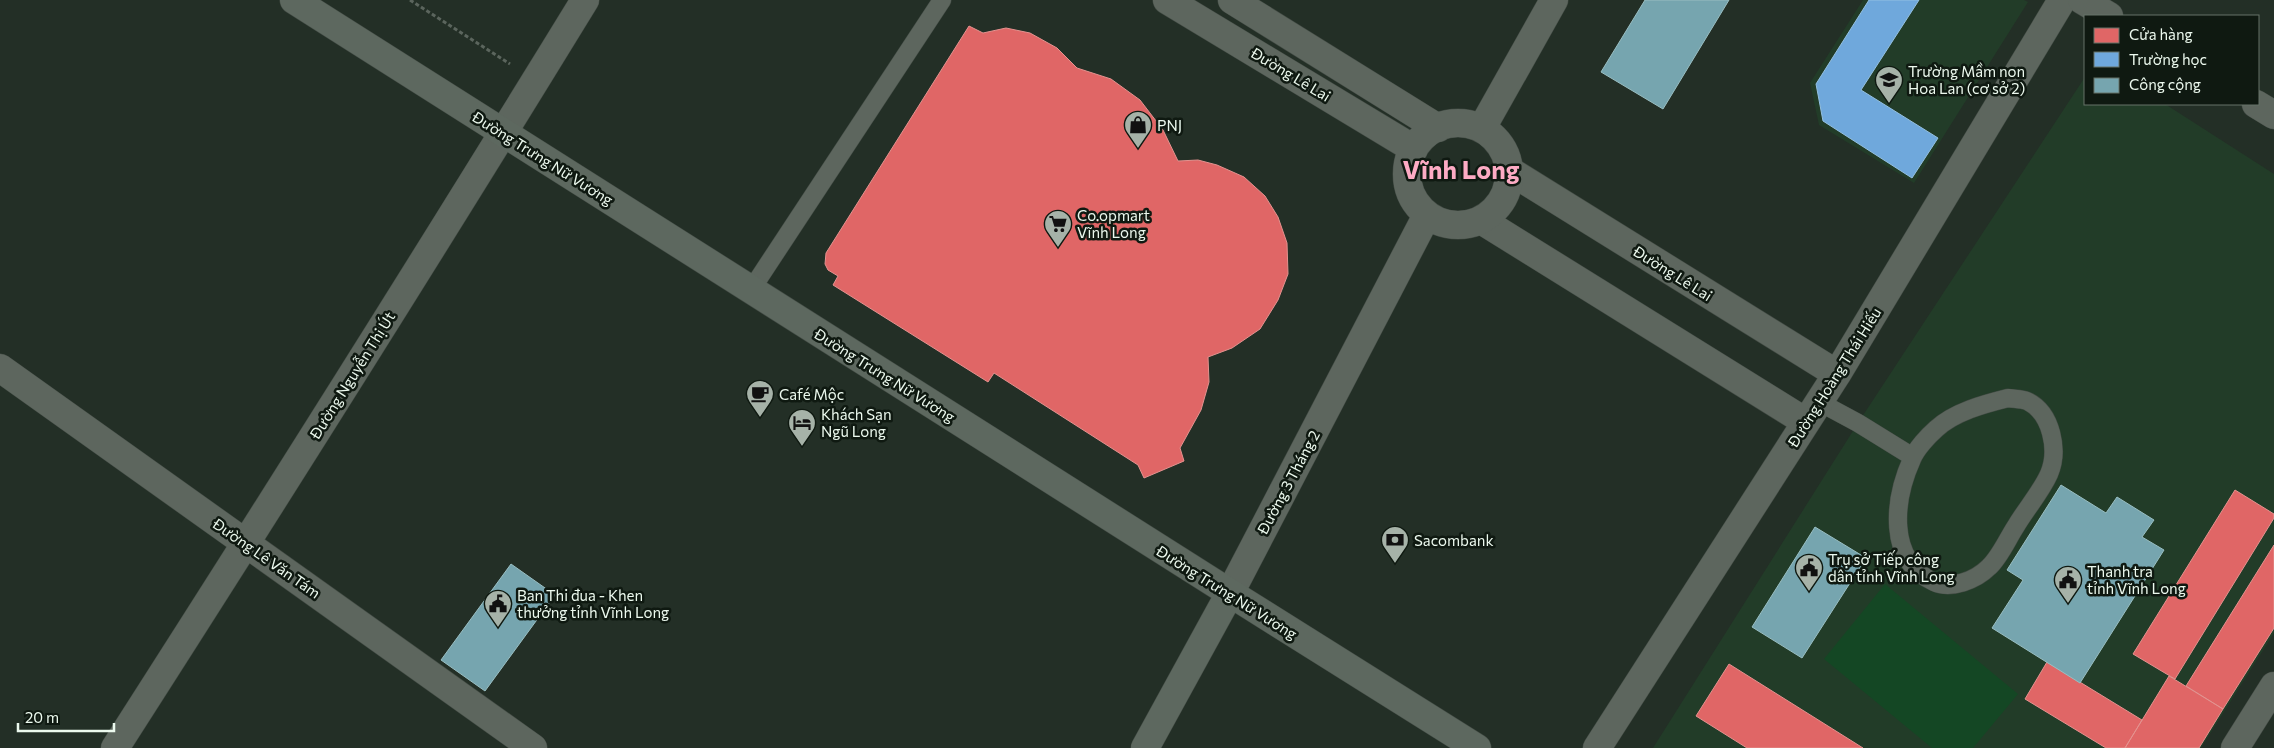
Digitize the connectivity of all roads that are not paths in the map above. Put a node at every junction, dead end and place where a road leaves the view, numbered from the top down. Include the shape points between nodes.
1 (294, 0) edge
2 (585, 0) edge
3 (942, 0) edge
4 (1167, 0) edge
5 (1232, 0) edge
6 (1554, 0) edge
7 (2062, 0) edge
8 (2082, 0) edge
9 (2107, 15) edge
10 (2258, 105) edge
11 (2274, 115) edge
12 (1438, 128) junction
13 (1482, 128) junction
14 (504, 133) junction
15 (1414, 149) junction
16 (1510, 171) junction
17 (1427, 215) junction
18 (1481, 220) junction
19 (751, 290) junction
20 (0, 368) edge
21 (1837, 374) junction
22 (1813, 412) junction
23 (1913, 457) junction
24 (246, 544) junction
25 (1230, 594) junction
26 (2274, 686) edge
27 (115, 748) edge
28 (533, 748) edge
29 (1145, 748) edge
30 (1477, 748) edge
31 (1597, 748) edge
32 (2235, 748) edge

1 - 14 main road, Đường Trưng Nữ Vương
2 - 14 street, Đường Nguyễn Thị Út
3 - 19 lane
4 - 15 street, Đường Lê Lai
5 - 12 street, Đường Lê Lai
6 - 13 street
7 - 21 street, Đường Hoàng Thái Hiếu
8 - 9 street
10 - 11 street
12 - 13 street via 1465,123
12 - 15 street via 1418,142
13 - 16 street via 1496,139 1506,154
14 - 19 main road, Đường Trưng Nữ Vương
14 - 24 street, Đường Nguyễn Thị Út
15 - 17 street via 1407,171 1409,189 1415,203
16 - 18 street via 1508,189 1500,204
16 - 21 street, Đường Lê Lai
17 - 18 street via 1441,223 1457,226
17 - 25 street, Đường 3 Tháng 2
18 - 22 street
19 - 25 main road, Đường Trưng Nữ Vương
20 - 24 street, Đường Lê Văn Tám
21 - 22 street, Đường Hoàng Thái Hiếu
22 - 23 lane via 1858,423
22 - 31 street, Đường Hoàng Thái Hiếu
23 - 23 lane via 1936,428 1974,407 2008,398 2027,401 2041,412 2050,428 2054,450 2049,474 1990,567 1970,580 1951,585 1936,583 1919,574 1904,556 1898,530 1899,498
24 - 27 street, Đường Nguyễn Thị Út
24 - 28 street, Đường Lê Văn Tám
25 - 29 main road, Đường 3 Tháng 2
25 - 30 main road, Đường Trưng Nữ Vương
26 - 32 street

